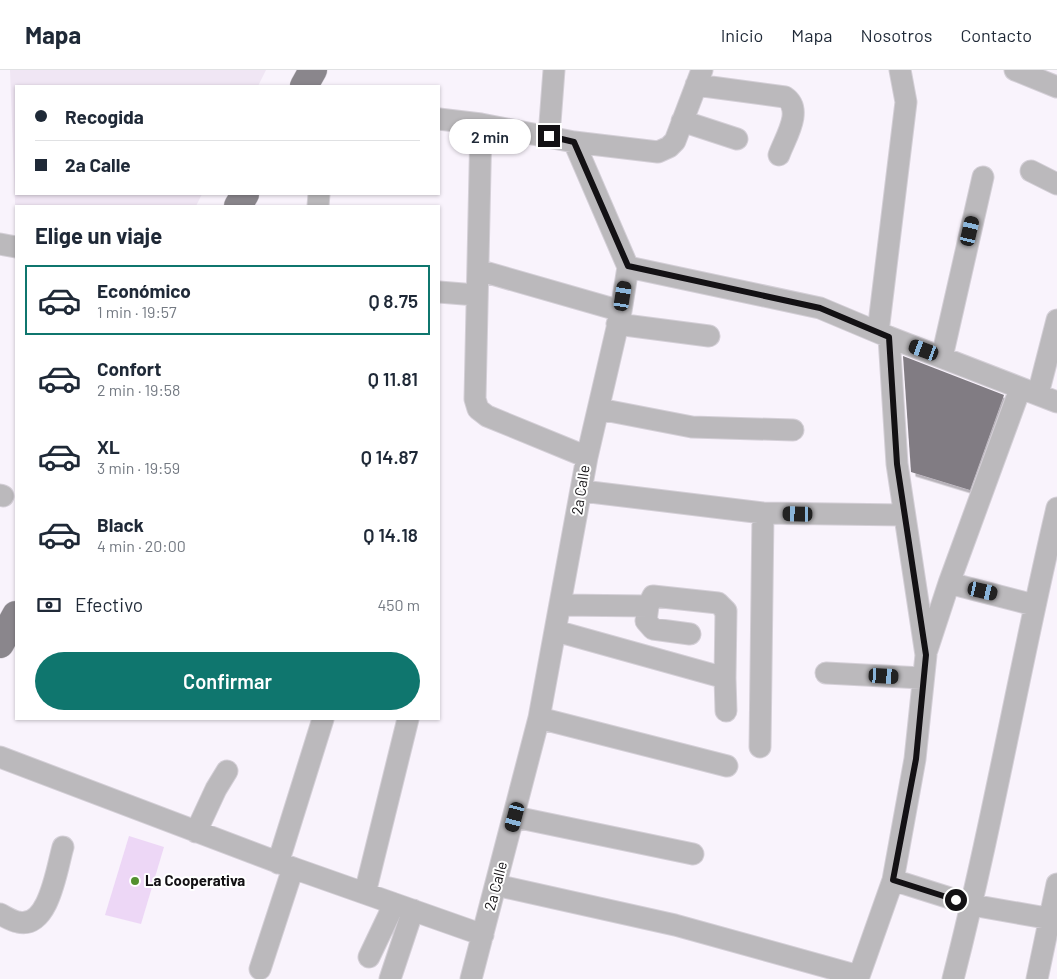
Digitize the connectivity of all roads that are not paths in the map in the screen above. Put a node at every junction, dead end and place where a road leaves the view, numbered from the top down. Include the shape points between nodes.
1 (313, 70) edge
2 (554, 70) edge
3 (900, 70) edge
4 (1014, 70) edge
5 (1035, 74) edge
6 (699, 78) edge
7 (305, 85) edge
8 (1057, 87) edge
9 (440, 119) edge
10 (682, 121) junction
11 (481, 124) junction
12 (549, 136) junction
13 (737, 139) dead end
14 (574, 142) junction
15 (779, 155) dead end
16 (1031, 171) dead end
17 (983, 178) dead end
18 (1057, 184) edge
19 (0, 244) edge
20 (15, 247) edge
21 (628, 266) junction
22 (478, 270) junction
23 (440, 292) edge
24 (476, 295) junction
25 (619, 317) junction
26 (1057, 320) edge
27 (884, 334) junction
28 (709, 336) dead end
29 (942, 357) junction
30 (1039, 395) edge
31 (599, 409) junction
32 (793, 430) dead end
33 (587, 457) junction
34 (582, 490) junction
35 (1057, 508) edge
36 (763, 513) junction
37 (903, 515) junction
38 (948, 583) junction
39 (1034, 604) junction
40 (561, 605) junction
41 (648, 606) junction
42 (15, 617) edge
43 (556, 631) junction
44 (690, 634) dead end
45 (0, 644) edge
46 (926, 655) junction
47 (826, 673) dead end
48 (724, 678) junction
49 (922, 678) junction
50 (726, 711) dead end
51 (539, 718) junction
52 (323, 720) edge
53 (408, 720) edge
54 (760, 747) dead end
55 (0, 757) edge
56 (727, 766) dead end
57 (227, 771) dead end
58 (515, 817) junction
59 (196, 832) junction
60 (63, 847) dead end
61 (693, 854) dead end
62 (285, 866) junction
63 (893, 880) junction
64 (1057, 884) edge
65 (496, 885) junction
66 (365, 893) junction
67 (392, 903) junction
68 (972, 905) junction
69 (413, 910) junction
70 (0, 914) edge
71 (1054, 920) edge
72 (482, 935) junction
73 (369, 957) dead end
74 (260, 969) dead end
75 (858, 978) edge
76 (390, 979) edge
77 (471, 979) edge
78 (953, 979) edge
79 (1037, 979) edge

1 - 7 main road
2 - 12 street
3 - 27 street via 906,102
4 - 5 street
5 - 8 street
6 - 10 street
6 - 15 street via 790,100 794,112
9 - 11 street
10 - 13 street
10 - 14 street via 674,141 658,152
11 - 12 street
11 - 22 street
12 - 14 street
14 - 21 street
16 - 18 street
17 - 29 street
19 - 20 street
21 - 25 street, 2a Calle
21 - 27 street via 820,308
22 - 24 street
22 - 25 street
23 - 24 street
24 - 33 street via 475,399 478,409 487,416
25 - 28 street
25 - 31 street, 2a Calle
26 - 30 street
27 - 29 street
27 - 37 street
29 - 30 street
30 - 38 street
31 - 32 street via 692,427
31 - 33 street, 2a Calle
33 - 34 street, 2a Calle
34 - 36 street
34 - 40 street, 2a Calle
35 - 39 street
36 - 37 street
36 - 54 street
37 - 46 street
38 - 39 street
38 - 46 street
39 - 68 street
40 - 41 street
40 - 43 street, 2a Calle
41 - 44 street via 646,621 653,629
41 - 48 street via 653,596 723,606 726,611
42 - 45 main road
43 - 48 street
43 - 51 street, 2a Calle
46 - 49 street
47 - 49 street
48 - 50 street
49 - 63 street via 916,759
51 - 56 street
51 - 58 street, 2a Calle
52 - 62 street
53 - 66 street
55 - 59 street
57 - 59 street
58 - 61 street
58 - 65 street, 2a Calle
59 - 62 street
60 - 70 street via 48,904 35,919 19,923
62 - 66 street
62 - 74 street
63 - 68 street
63 - 75 street
64 - 71 street
65 - 72 street, 2a Calle
65 - 75 street via 675,925
66 - 67 street
67 - 69 street
67 - 73 street
68 - 71 street
68 - 78 street
69 - 72 street
69 - 76 street
71 - 79 street
72 - 77 street, 2a Calle

